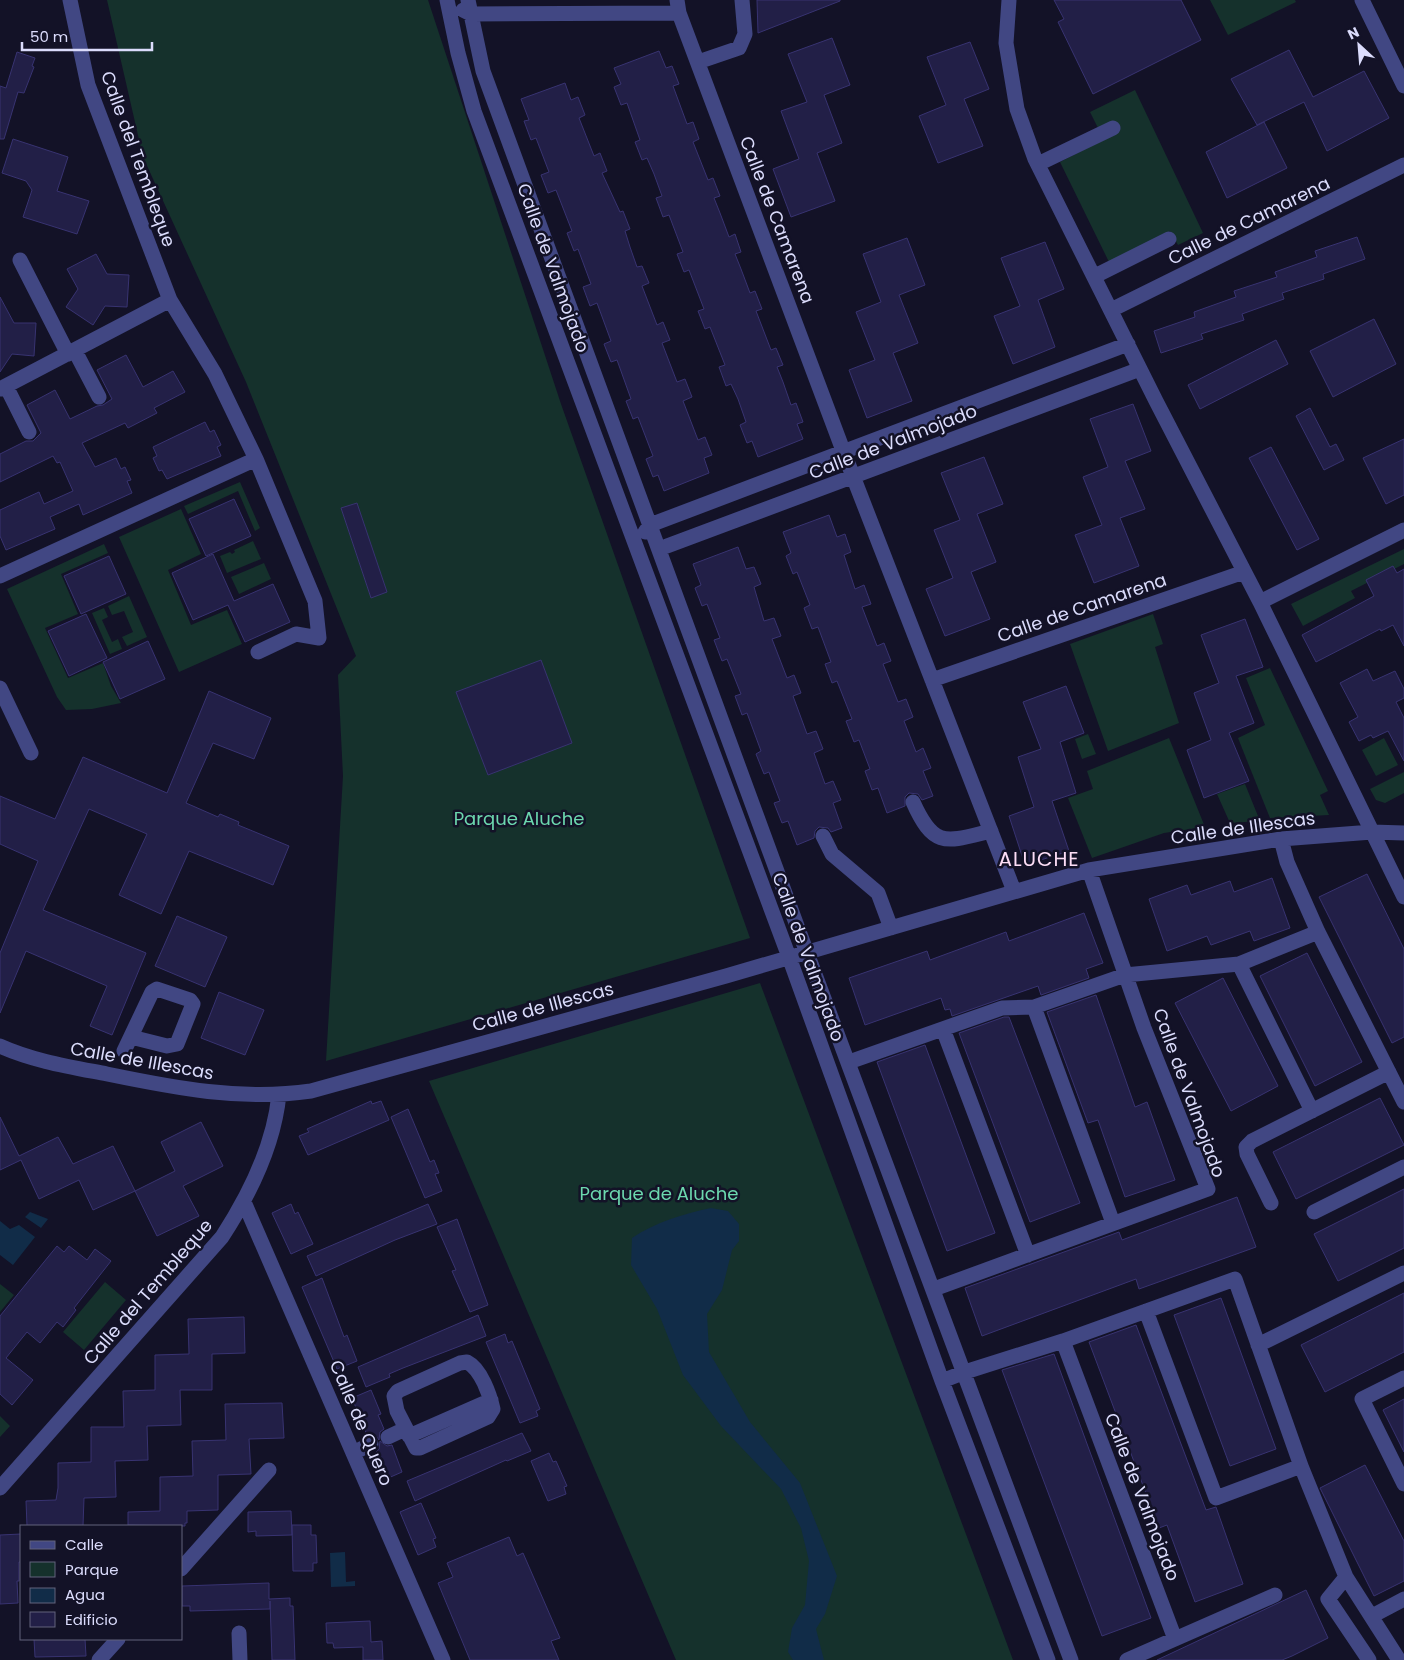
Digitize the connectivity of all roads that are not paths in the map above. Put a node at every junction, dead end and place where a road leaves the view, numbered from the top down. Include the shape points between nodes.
1 (70, 0) edge
2 (447, 0) edge
3 (454, 0) edge
4 (742, 0) edge
5 (1009, 0) edge
6 (1362, 0) edge
7 (678, 6) edge
8 (470, 7) edge
9 (698, 62) junction
10 (1404, 86) edge
11 (1113, 128) dead end
12 (1038, 164) junction
13 (1404, 165) edge
14 (1170, 238) dead end
15 (20, 260) dead end
16 (1095, 276) junction
17 (170, 300) junction
18 (1111, 310) junction
19 (1128, 344) junction
20 (71, 352) junction
21 (1140, 369) junction
22 (3, 388) edge
23 (99, 397) dead end
24 (29, 432) dead end
25 (844, 453) junction
26 (256, 459) junction
27 (853, 476) junction
28 (650, 525) junction
29 (1404, 530) edge
30 (636, 546) junction
31 (658, 549) junction
32 (1244, 572) junction
33 (0, 576) edge
34 (1260, 602) junction
35 (258, 652) dead end
36 (932, 680) junction
37 (0, 688) edge
38 (31, 753) dead end
39 (913, 802) dead end
40 (991, 831) junction
41 (1372, 832) junction
42 (1404, 833) edge
43 (822, 836) dead end
44 (1282, 839) junction
45 (1089, 870) junction
46 (1014, 891) junction
47 (1404, 897) edge
48 (891, 928) junction
49 (1318, 932) junction
50 (807, 953) junction
51 (788, 958) junction
52 (1239, 964) junction
53 (1125, 975) junction
54 (1034, 1007) junction
55 (943, 1029) junction
56 (130, 1037) dead end
57 (0, 1046) edge
58 (124, 1052) dead end
59 (849, 1062) junction
60 (1389, 1072) junction
61 (279, 1094) junction
62 (1404, 1102) edge
63 (1312, 1111) junction
64 (1404, 1167) edge
65 (244, 1202) junction
66 (1271, 1203) dead end
67 (1314, 1212) dead end
68 (1113, 1223) junction
69 (1028, 1255) junction
70 (1404, 1273) edge
71 (934, 1289) junction
72 (1146, 1311) junction
73 (1063, 1341) junction
74 (1258, 1345) junction
75 (964, 1372) junction
76 (1404, 1378) edge
77 (942, 1381) junction
78 (407, 1432) junction
79 (388, 1437) dead end
80 (371, 1444) dead end
81 (353, 1452) junction
82 (1301, 1466) junction
83 (269, 1470) dead end
84 (1404, 1484) edge
85 (0, 1488) edge
86 (182, 1567) edge
87 (1346, 1577) junction
88 (1275, 1595) dead end
89 (1404, 1599) edge
90 (1372, 1616) junction
91 (239, 1632) dead end
92 (1175, 1639) junction
93 (117, 1640) edge
94 (1393, 1658) edge
95 (100, 1660) edge
96 (240, 1660) edge
97 (443, 1660) edge
98 (1048, 1660) edge
99 (1071, 1660) edge
100 (1127, 1660) edge
101 (1369, 1660) edge

1 - 17 street, Calle del Tembleque via 88,85
2 - 30 street, Calle de Valmojado via 474,110
3 - 8 street via 457,6
4 - 9 street via 744,34 739,48
5 - 12 street via 1006,43 1017,109
6 - 10 street
7 - 8 street
7 - 9 street, Calle de Camarena
8 - 28 street, Calle de Valmojado via 483,72
9 - 25 street, Calle de Camarena
11 - 12 street
12 - 16 street
13 - 18 street, Calle de Camarena
14 - 16 street
15 - 20 street
16 - 18 street
17 - 20 street
17 - 26 street, Calle del Tembleque via 215,374
18 - 19 street
19 - 21 street
19 - 25 street, Calle de Valmojado
20 - 22 street
20 - 23 street
21 - 27 street, Calle de Valmojado
21 - 32 street
22 - 24 street
25 - 27 street, Calle de Camarena
25 - 28 street, Calle de Valmojado
26 - 33 street
26 - 35 street, Calle del Tembleque via 315,601 319,638 296,634
27 - 31 street, Calle de Valmojado
27 - 36 street
28 - 30 street
28 - 31 street, Calle de Valmojado
29 - 34 street
30 - 51 street, Calle de Valmojado
31 - 50 street, Calle de Valmojado
32 - 34 street
32 - 36 street, Calle de Camarena
34 - 41 street
36 - 40 street
37 - 38 street
39 - 40 street via 923,825 941,838 958,839
40 - 46 street
41 - 42 street, Calle de Illescas
41 - 44 street, Calle de Illescas
41 - 47 street
43 - 48 street via 832,854 878,893
44 - 45 street, Calle de Illescas
44 - 49 street via 1287,862
45 - 46 street, Calle de Illescas
45 - 53 street
46 - 48 street, Calle de Illescas
48 - 50 street, Calle de Illescas
49 - 52 street
49 - 60 street
50 - 51 street, Calle de Illescas
50 - 59 street, Calle de Valmojado
51 - 61 street, Calle de Illescas via 330,1087
51 - 77 street, Calle de Valmojado
52 - 53 street
52 - 63 street
53 - 54 street
53 - 68 street, Calle de Valmojado via 1208,1189
54 - 55 street via 1002,1008
54 - 68 street
55 - 59 street
55 - 69 street
56 - 58 street
57 - 61 street, Calle de Illescas via 59,1064 188,1090
59 - 71 street, Calle de Valmojado
60 - 62 street
60 - 63 street
61 - 65 street, Calle del Tembleque via 277,1120
63 - 66 street via 1246,1147
64 - 67 street
65 - 81 street, Calle de Quero
65 - 85 street, Calle del Tembleque via 209,1252
68 - 69 street, Calle de Valmojado
69 - 71 street, Calle de Valmojado
70 - 74 street
71 - 75 street, Calle de Valmojado
72 - 73 street
72 - 74 street via 1235,1279
72 - 82 street via 1216,1498
73 - 75 street
73 - 92 street, Calle de Valmojado
74 - 82 street
75 - 77 street
75 - 99 street, Calle de Valmojado
76 - 84 street via 1362,1399
77 - 98 street, Calle de Valmojado
78 - 78 street via 413,1446 420,1448 488,1417 493,1409 491,1400 471,1364 460,1363 398,1391 394,1403
78 - 79 street
80 - 81 street
81 - 97 street, Calle de Quero
82 - 87 street
83 - 86 street
87 - 90 street
87 - 101 street via 1328,1599
88 - 92 street
89 - 90 street
90 - 94 street
91 - 96 street
92 - 100 street
93 - 95 street

